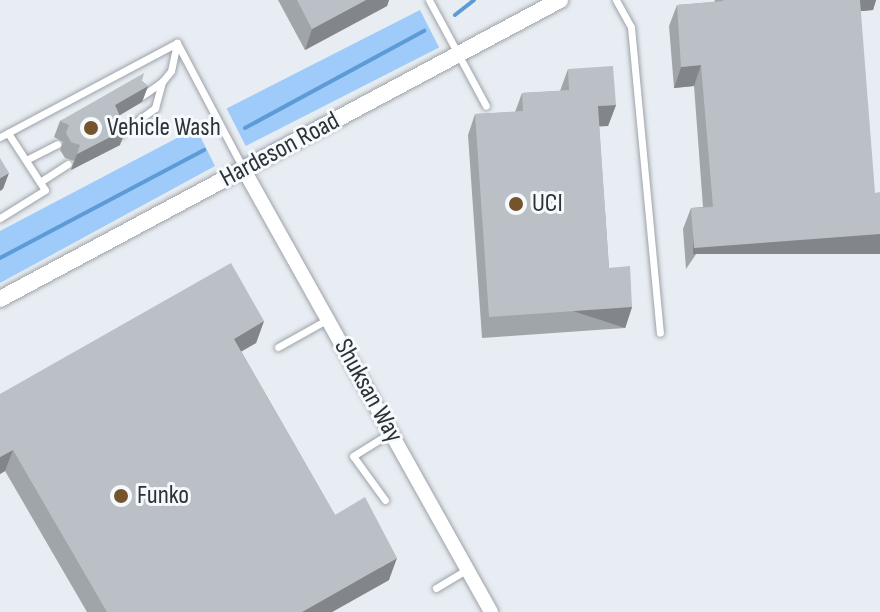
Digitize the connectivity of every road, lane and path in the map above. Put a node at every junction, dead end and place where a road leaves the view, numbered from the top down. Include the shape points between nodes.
1 (429, 0) edge
2 (560, 0) edge
3 (616, 0) edge
4 (177, 43) junction
5 (458, 55) junction
6 (162, 82) junction
7 (142, 96) edge
8 (486, 106) dead end
9 (4, 135) edge
10 (116, 136) edge
11 (57, 144) dead end
12 (26, 160) junction
13 (68, 164) dead end
14 (244, 170) junction
15 (40, 182) junction
16 (0, 218) edge
17 (0, 299) edge
18 (328, 319) junction
19 (660, 333) dead end
20 (278, 347) dead end
21 (392, 432) junction
22 (385, 500) dead end
23 (468, 569) junction
24 (436, 588) dead end
25 (491, 612) edge

1 - 5 lane
2 - 5 street, Hardeson Road
3 - 19 lane via 631,27
4 - 6 lane via 173,65
4 - 9 lane
4 - 14 lane
5 - 8 lane
5 - 14 street, Hardeson Road
6 - 7 lane
6 - 10 lane via 155,108
9 - 12 lane
11 - 12 lane
12 - 15 lane
13 - 15 lane
14 - 17 street, Hardeson Road
14 - 18 street, Shuksan Way
15 - 16 lane via 45,190
18 - 20 lane
18 - 21 street, Shuksan Way
21 - 22 lane via 353,456
21 - 23 street, Shuksan Way
23 - 24 lane
23 - 25 street, Shuksan Way

